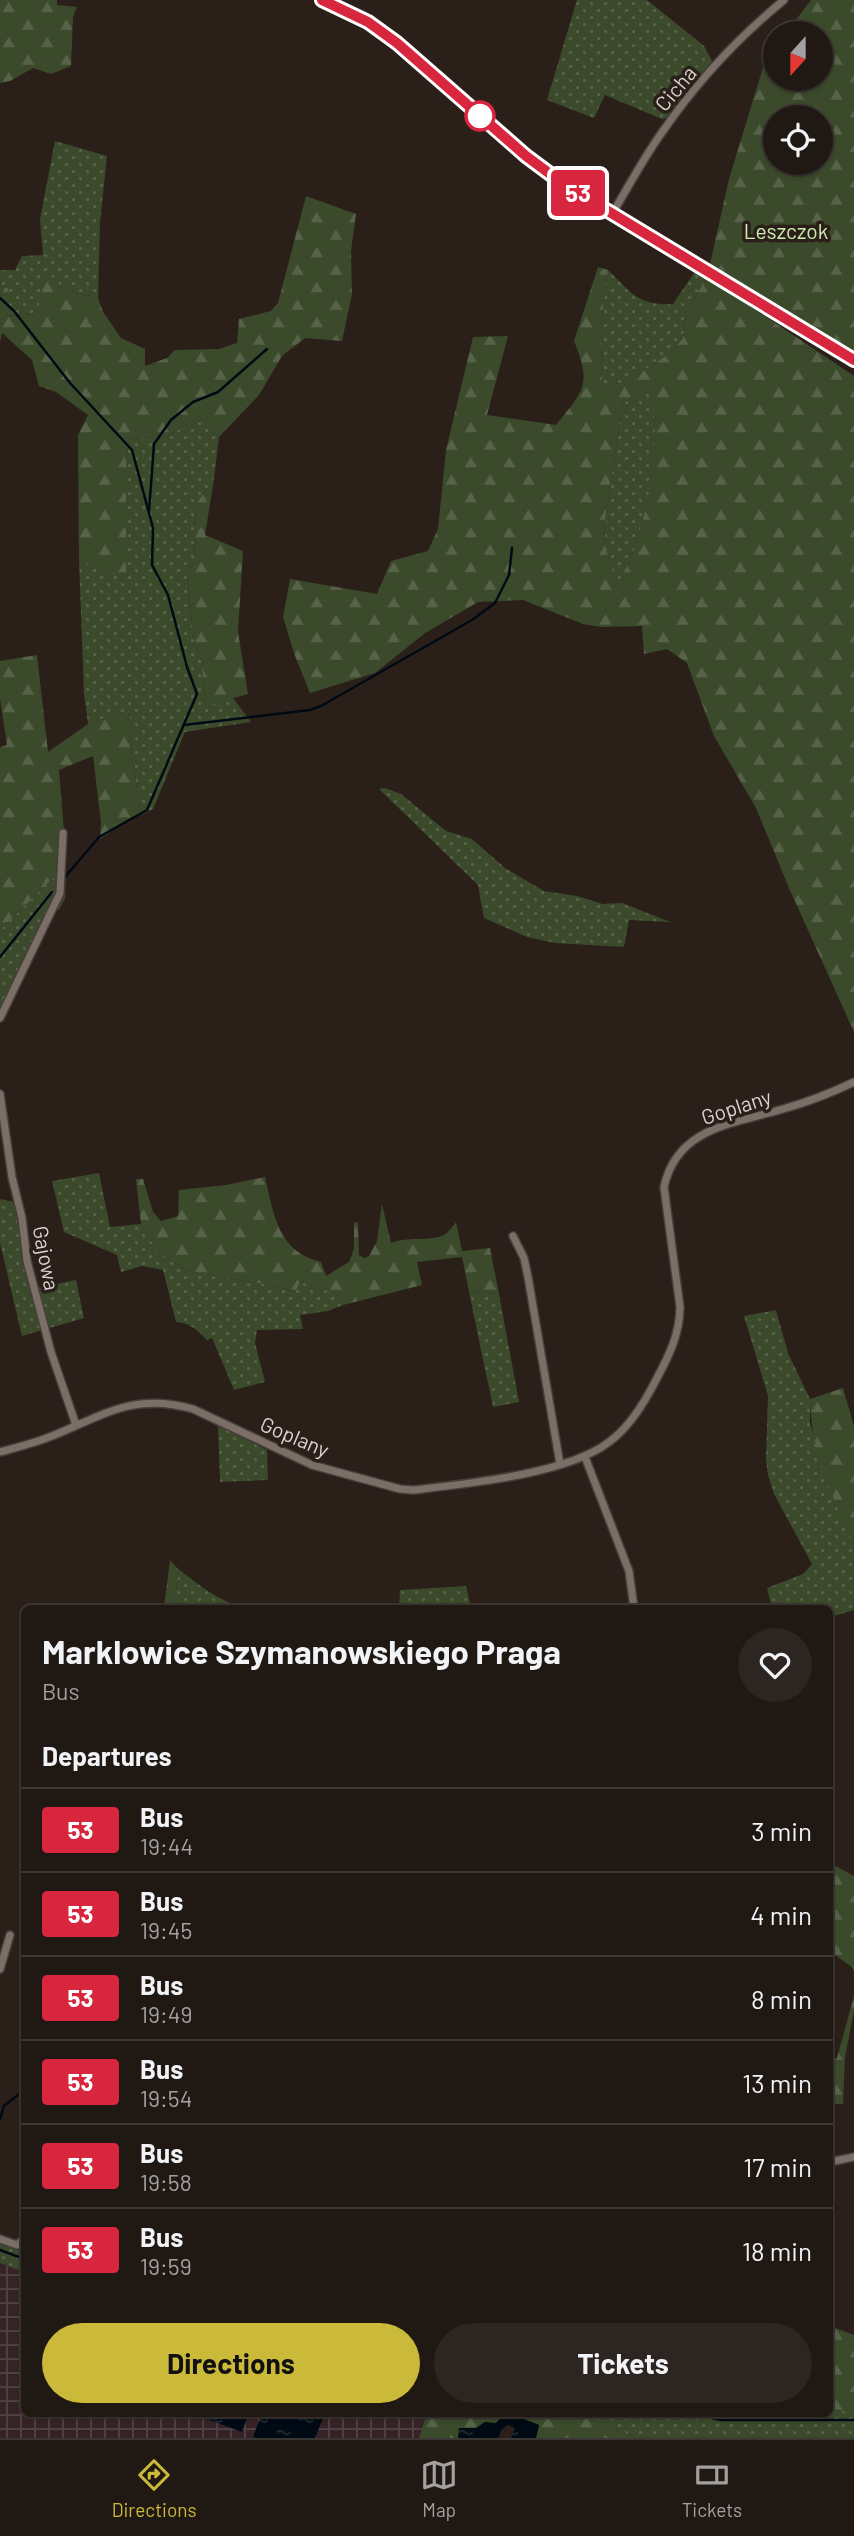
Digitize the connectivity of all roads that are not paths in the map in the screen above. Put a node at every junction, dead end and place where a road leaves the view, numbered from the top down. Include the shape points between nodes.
1 (322, 0) edge
2 (784, 0) edge
3 (612, 214) junction
4 (854, 360) edge
5 (63, 833) dead end
6 (0, 1018) edge
7 (854, 1082) edge
8 (0, 1094) edge
9 (513, 1236) dead end
10 (76, 1425) junction
11 (0, 1451) edge
12 (585, 1457) junction
13 (560, 1464) junction
14 (634, 1605) edge
15 (10, 1935) dead end
16 (0, 1969) edge
17 (854, 2157) edge
18 (833, 2161) edge
19 (0, 2239) edge
20 (21, 2246) edge

1 - 3 street via 389,36 526,156
2 - 3 street, Cicha via 679,110
3 - 4 street
5 - 6 street via 60,893
7 - 12 street, Goplany via 802,1104 719,1126 692,1141 675,1158 664,1187 680,1307 676,1336 642,1404 610,1442
8 - 10 street, Gajowa via 27,1261
9 - 13 street via 528,1277
10 - 11 street, Goplany via 26,1446
10 - 13 street, Goplany via 134,1405 172,1404 213,1418 312,1465 400,1489 489,1480
12 - 13 street, Goplany
12 - 14 street via 629,1571
15 - 16 street
17 - 18 street
19 - 20 street

